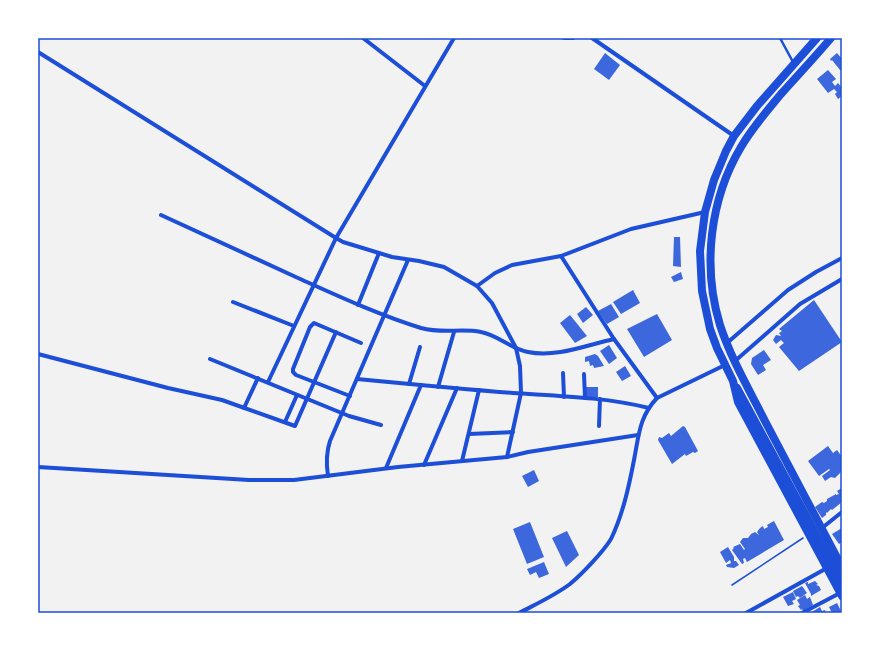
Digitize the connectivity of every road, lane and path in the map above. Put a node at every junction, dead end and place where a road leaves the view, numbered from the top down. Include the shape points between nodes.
1 (362, 38) edge
2 (454, 38) edge
3 (564, 38) edge
4 (573, 38) edge
5 (592, 38) edge
6 (780, 38) edge
7 (817, 38) edge
8 (831, 38) edge
9 (38, 52) edge
10 (794, 63) junction
11 (425, 86) junction
12 (734, 136) junction
13 (705, 212) junction
14 (161, 215) dead end
15 (336, 238) junction
16 (378, 253) junction
17 (561, 256) junction
18 (842, 258) edge
19 (408, 260) junction
20 (842, 279) edge
21 (313, 285) junction
22 (477, 286) junction
23 (233, 302) dead end
24 (358, 305) junction
25 (384, 315) junction
26 (294, 326) junction
27 (336, 332) junction
28 (454, 332) junction
29 (614, 339) junction
30 (727, 343) junction
31 (361, 344) dead end
32 (420, 347) dead end
33 (516, 348) junction
34 (38, 354) edge
35 (210, 359) dead end
36 (735, 361) junction
37 (725, 365) junction
38 (563, 373) dead end
39 (584, 374) dead end
40 (258, 378) junction
41 (358, 379) junction
42 (733, 381) junction
43 (268, 382) junction
44 (314, 382) junction
45 (409, 384) junction
46 (421, 385) junction
47 (438, 387) junction
48 (457, 388) junction
49 (479, 390) junction
50 (521, 393) junction
51 (297, 395) junction
52 (350, 396) junction
53 (564, 397) junction
54 (307, 398) junction
55 (585, 398) junction
56 (657, 398) junction
57 (600, 399) junction
58 (244, 408) junction
59 (649, 408) junction
60 (343, 413) junction
61 (285, 422) junction
62 (381, 425) dead end
63 (599, 426) dead end
64 (513, 432) junction
65 (469, 434) junction
66 (638, 435) junction
67 (776, 441) junction
68 (507, 457) junction
69 (462, 462) junction
70 (424, 465) junction
71 (38, 466) edge
72 (386, 468) junction
73 (328, 476) junction
74 (842, 512) edge
75 (822, 528) junction
76 (809, 534) junction
77 (842, 567) edge
78 (827, 568) junction
79 (842, 575) edge
80 (842, 582) edge
81 (732, 585) dead end
82 (841, 593) edge
83 (519, 613) edge
84 (746, 613) edge
85 (802, 613) edge

1 - 11 street
2 - 11 street
3 - 4 street
5 - 12 street
6 - 10 lane
7 - 10 highway
8 - 30 highway via 752,130 724,184 714,223 711,264 715,304
9 - 15 street
10 - 12 highway
11 - 15 street
12 - 13 highway via 714,180
13 - 17 street via 631,229
13 - 37 highway via 700,251 702,291 710,329
14 - 21 street
15 - 16 street
15 - 21 street
16 - 19 street
16 - 24 street
17 - 22 street via 512,265
17 - 29 street
18 - 30 street via 788,290
19 - 22 street via 444,267
19 - 25 street
20 - 36 street via 800,304
21 - 24 street
21 - 26 street
22 - 33 street via 492,303
23 - 26 street
24 - 25 street
25 - 28 street via 431,330
25 - 41 street
26 - 43 street
27 - 31 street
27 - 44 street
27 - 44 street via 314,323 310,327 293,372
28 - 33 street via 482,332
28 - 47 street
29 - 33 street via 543,354
29 - 56 street
30 - 36 highway
32 - 45 street
33 - 50 street
34 - 58 street via 222,400
35 - 40 street
36 - 67 highway
37 - 42 highway
37 - 56 street
38 - 53 street
39 - 55 street
40 - 43 street
40 - 58 street
41 - 45 street
41 - 52 street
42 - 76 highway via 738,402
42 - 80 highway
43 - 51 street
44 - 52 street
44 - 54 street
45 - 46 street
46 - 47 street
46 - 72 street
47 - 48 street
48 - 49 street
48 - 70 street
49 - 50 street
49 - 65 street
50 - 53 street
50 - 64 street
51 - 54 street
51 - 61 street
52 - 60 street
53 - 55 street
54 - 60 street
54 - 61 street via 295,426
55 - 57 street
56 - 59 street
57 - 59 street
57 - 63 street
58 - 61 street
59 - 66 street
60 - 62 street
60 - 73 street via 327,451
64 - 65 street
64 - 68 street
65 - 69 street
66 - 68 street
66 - 83 street via 628,490 610,540 570,584
67 - 75 highway
67 - 79 highway via 781,459
68 - 69 street
69 - 70 street
70 - 72 street
71 - 73 street via 265,480
72 - 73 street
74 - 75 street
75 - 77 highway
76 - 78 highway
76 - 81 path
78 - 82 highway
78 - 84 street
82 - 85 street

